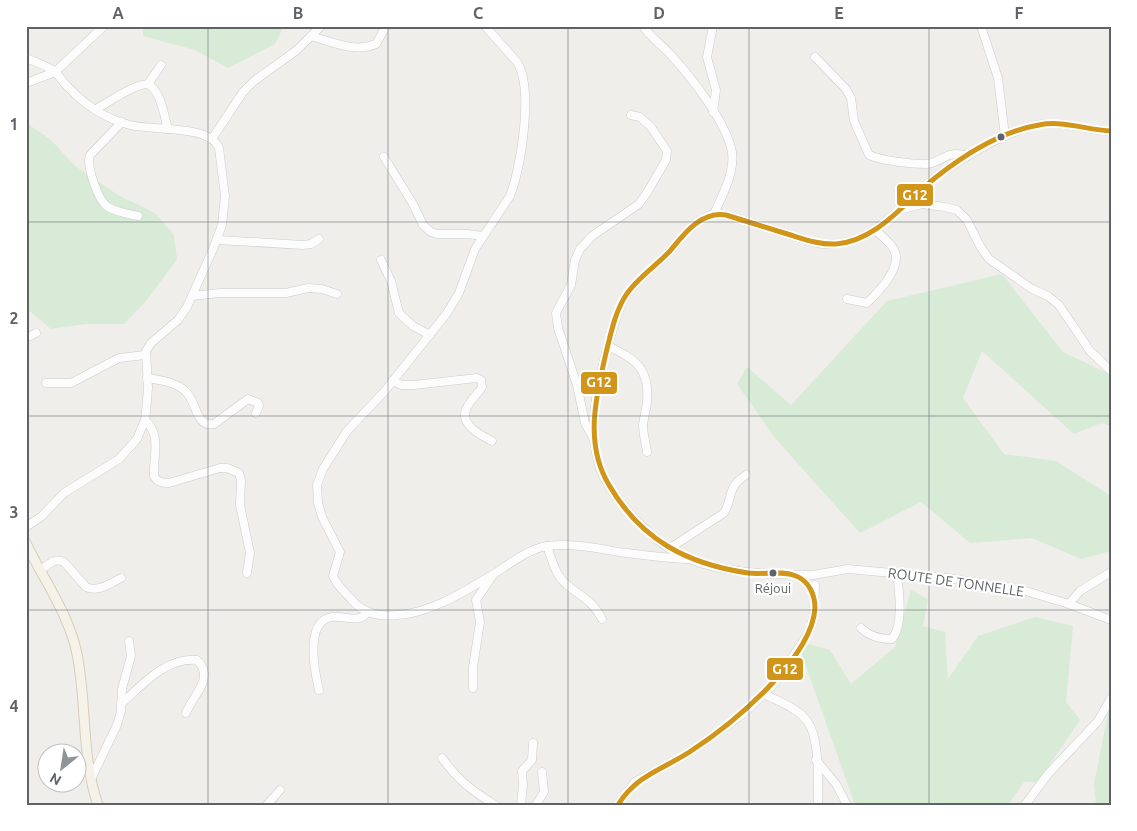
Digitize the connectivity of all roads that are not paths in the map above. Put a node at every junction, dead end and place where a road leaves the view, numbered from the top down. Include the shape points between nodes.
1 (104, 26) edge
2 (321, 26) edge
3 (386, 26) edge
4 (485, 26) edge
5 (643, 26) edge
6 (713, 26) edge
7 (981, 26) edge
8 (311, 36) junction
9 (815, 57) dead end
10 (26, 58) edge
11 (161, 65) dead end
12 (55, 72) junction
13 (26, 83) edge
14 (148, 84) junction
15 (96, 109) junction
16 (713, 112) junction
17 (631, 115) dead end
18 (122, 122) junction
19 (168, 129) junction
20 (1111, 131) edge
21 (1005, 136) junction
22 (212, 139) junction
23 (967, 156) junction
24 (384, 157) dead end
25 (896, 211) junction
26 (714, 214) junction
27 (138, 216) dead end
28 (875, 230) junction
29 (483, 236) junction
30 (218, 240) junction
31 (319, 240) dead end
32 (381, 260) dead end
33 (337, 294) dead end
34 (192, 296) junction
35 (848, 299) dead end
36 (36, 333) dead end
37 (430, 335) junction
38 (26, 338) edge
39 (608, 346) junction
40 (145, 354) junction
41 (1111, 372) edge
42 (147, 378) junction
43 (392, 381) junction
44 (46, 383) dead end
45 (256, 414) dead end
46 (145, 420) junction
47 (492, 441) dead end
48 (595, 442) junction
49 (647, 452) dead end
50 (746, 475) dead end
51 (26, 527) edge
52 (26, 542) edge
53 (547, 546) junction
54 (670, 548) junction
55 (687, 558) junction
56 (40, 570) junction
57 (1111, 572) edge
58 (247, 573) dead end
59 (494, 573) junction
60 (897, 573) junction
61 (121, 578) dead end
62 (811, 580) junction
63 (1069, 604) junction
64 (368, 612) junction
65 (602, 619) dead end
66 (1111, 620) edge
67 (861, 628) dead end
68 (129, 641) dead end
69 (473, 688) dead end
70 (319, 690) dead end
71 (764, 694) junction
72 (1111, 698) edge
73 (121, 704) junction
74 (186, 713) dead end
75 (533, 743) dead end
76 (442, 758) dead end
77 (816, 760) junction
78 (542, 772) dead end
79 (92, 779) junction
80 (280, 790) dead end
81 (98, 805) edge
82 (267, 805) edge
83 (495, 805) edge
84 (521, 805) edge
85 (536, 805) edge
86 (618, 805) edge
87 (818, 805) edge
88 (847, 805) edge
89 (1026, 805) edge

1 - 12 street
2 - 8 street
3 - 8 street via 376,44 365,47 347,46
4 - 29 street via 521,68 525,94 520,153 513,187
5 - 16 street via 688,75
6 - 16 street via 707,57 716,90
7 - 21 street via 998,78
8 - 22 street via 254,81
9 - 23 street via 852,98 854,121 869,155 880,160 928,164 949,154
10 - 12 street
11 - 14 street
12 - 13 street
12 - 15 street via 81,100
14 - 15 street via 126,91
14 - 19 street via 157,96
15 - 18 street
16 - 26 street via 721,123 732,152 730,173
17 - 48 street via 640,117 651,127 667,151 666,160 638,204 592,236 580,249 571,284 556,313 585,423
18 - 19 street via 142,128
18 - 27 street via 90,155 88,163 103,203
19 - 22 street via 199,133
20 - 21 street via 1049,123
21 - 23 street
22 - 30 street via 219,148 225,196
23 - 25 street
24 - 29 street via 430,232
25 - 28 street
25 - 41 street via 922,204 956,210 967,220 990,260 1054,300 1090,351
26 - 28 street via 726,214 830,245 858,239
26 - 39 street via 701,220 630,290 621,305
28 - 35 street via 894,250 896,259 892,272 867,303
29 - 37 street via 459,293
30 - 31 street via 303,246
30 - 34 street
32 - 37 street via 391,280 399,313
33 - 34 street via 308,288 286,293
34 - 40 street via 182,314 151,343
36 - 38 street
37 - 43 street
39 - 48 street via 594,412
39 - 49 street via 631,357 645,377 647,403 643,427
40 - 42 street
40 - 44 street via 119,358 71,383
42 - 45 street via 182,388 191,396 203,423 209,425 248,399 258,403
42 - 46 street
43 - 47 street via 414,385 481,380 482,387 465,415 477,433
43 - 64 street via 347,431 323,468 317,485 322,517 340,552 333,576 356,604
46 - 51 street via 137,439 125,454 64,493
46 - 58 street via 155,435 154,476 161,483 220,468 239,473 240,505 250,553
48 - 54 street via 601,469 614,492 635,519
50 - 54 street via 733,486 726,509 720,516
52 - 56 main road
53 - 55 street
53 - 59 street
53 - 65 street via 559,576 589,600
54 - 55 street
55 - 62 street via 730,570 794,575
56 - 61 street via 56,559 60,560 91,590
56 - 79 main road via 68,625 77,653
57 - 63 street via 1080,592
59 - 64 street via 418,613 389,616
59 - 69 street via 476,600 480,622
60 - 62 street, ROUTE DE TONNELLE via 848,569 827,572
60 - 63 street, ROUTE DE TONNELLE via 1001,586
60 - 67 street via 899,611 895,635 886,639
62 - 71 street via 814,614 809,632
63 - 66 street, ROUTE DE TONNELLE
64 - 70 street via 358,619 328,618 315,629 314,669
68 - 73 street via 131,656
71 - 77 street via 806,719 814,732
71 - 86 street via 703,744 635,782
72 - 89 street via 1098,721 1048,774
73 - 74 street via 167,666 196,660 204,668 204,673 200,692
73 - 79 street via 117,725
75 - 84 street via 532,760 522,771
76 - 83 street via 463,784
77 - 87 street
77 - 88 street via 836,784
78 - 85 street via 544,792
79 - 81 main road
80 - 82 street

